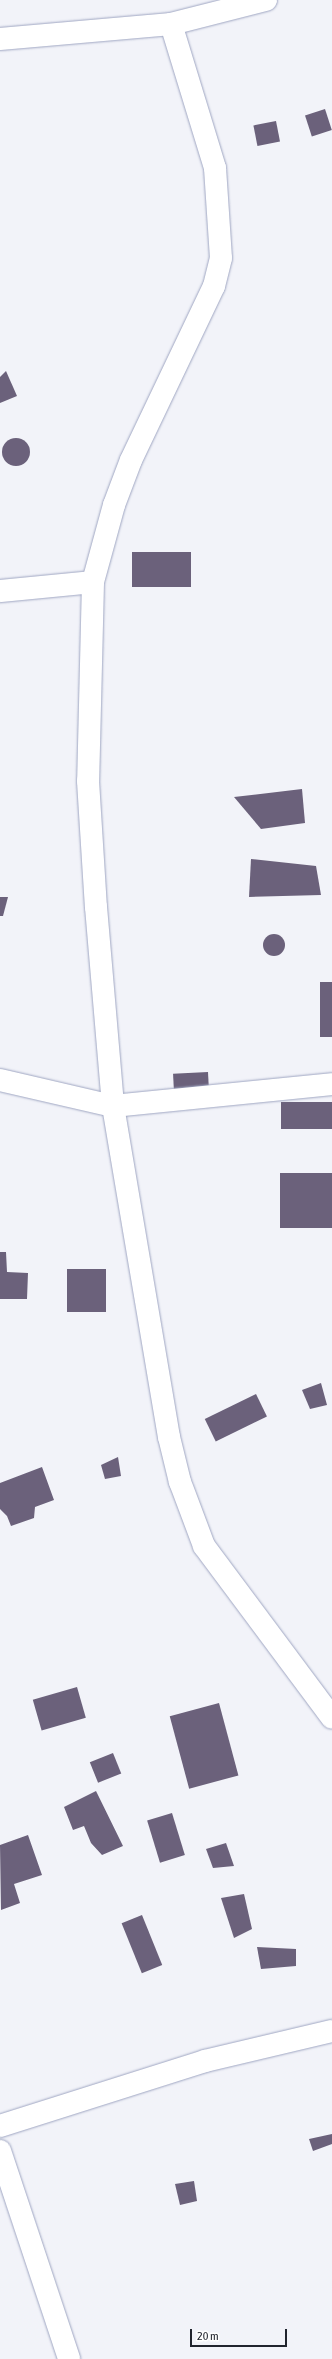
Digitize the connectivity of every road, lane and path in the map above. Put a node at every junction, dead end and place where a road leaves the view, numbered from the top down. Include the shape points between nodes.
1 (266, 0) edge
2 (170, 24) junction
3 (0, 38) edge
4 (93, 582) junction
5 (0, 592) edge
6 (0, 1080) edge
7 (332, 1084) edge
8 (113, 1106) junction
9 (332, 1718) edge
10 (332, 2032) edge
11 (0, 2126) edge
12 (0, 2151) edge
13 (69, 2359) edge

1 - 2 street
2 - 3 street
2 - 4 street via 215,168 221,258 214,286 131,460 114,505
4 - 5 street
4 - 8 street via 88,781
6 - 8 street
7 - 8 street
8 - 9 street via 169,1438 180,1482 204,1546
10 - 11 street via 205,2061
12 - 13 street

